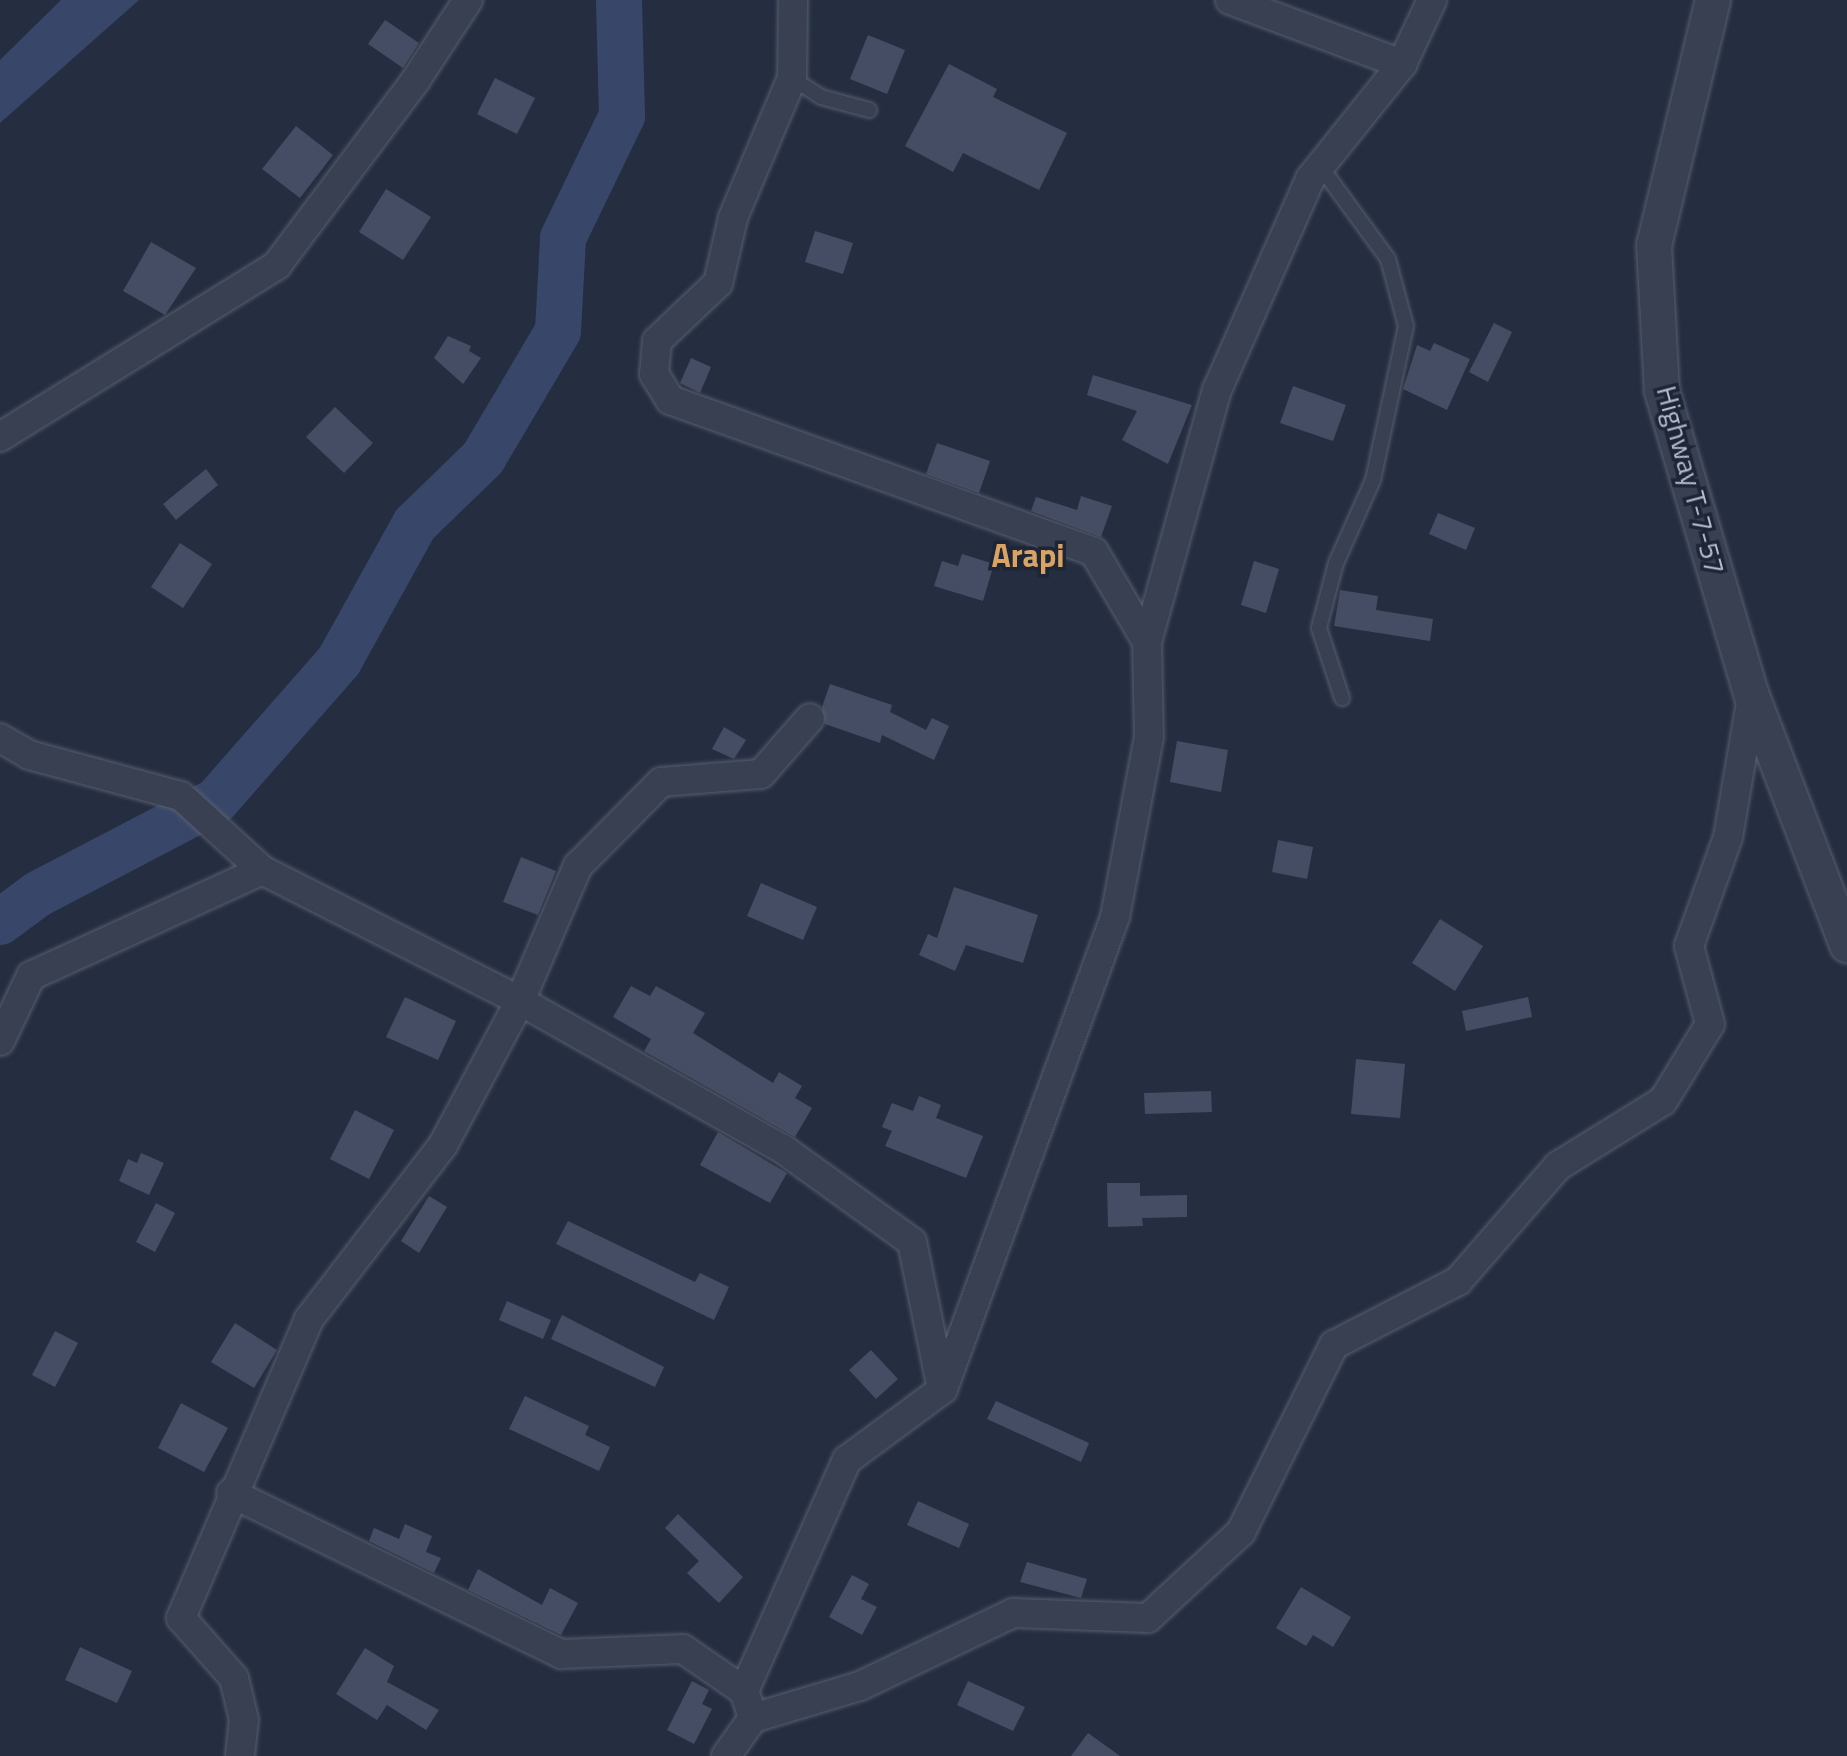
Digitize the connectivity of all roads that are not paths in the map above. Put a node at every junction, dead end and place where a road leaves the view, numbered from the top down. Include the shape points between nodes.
1 (468, 0) edge
2 (793, 0) edge
3 (1230, 0) edge
4 (1432, 0) edge
5 (1713, 0) edge
6 (1402, 64) junction
7 (792, 78) junction
8 (869, 110) dead end
9 (1320, 166) junction
10 (0, 437) edge
11 (1147, 642) junction
12 (1752, 696) junction
13 (1342, 698) dead end
14 (810, 718) dead end
15 (0, 738) edge
16 (262, 870) junction
17 (1847, 945) edge
18 (520, 1001) junction
19 (0, 1041) edge
20 (943, 1389) junction
21 (231, 1493) junction
22 (744, 1691) junction
23 (753, 1718) junction
24 (240, 1756) edge
25 (726, 1756) edge

1 - 10 street via 415,81 277,265
2 - 7 street
3 - 6 street
4 - 6 street
5 - 12 street, Highway T-7-57 via 1654,245 1662,391
6 - 9 street
7 - 8 lane via 821,97
7 - 11 street via 733,218 718,283 657,341 654,374 670,400 1094,552
9 - 11 street via 1217,390
9 - 13 lane via 1388,259 1406,326 1373,480 1336,563 1319,628
11 - 20 street via 1149,737 1115,917
12 - 17 street, Highway T-7-57
12 - 23 street via 1728,837 1689,946 1710,1024 1663,1101 1558,1166 1458,1281 1334,1345 1241,1532 1148,1618 1013,1613 860,1686
14 - 18 street via 761,774 661,782 578,866
15 - 16 street via 29,755 181,796
16 - 18 street
16 - 19 street via 31,976
18 - 20 street via 783,1149 912,1242
18 - 21 street via 443,1145 309,1319
20 - 22 street via 847,1460
21 - 22 street via 561,1654 683,1649
21 - 24 street via 181,1618 234,1678 244,1720
22 - 23 street
23 - 25 street

